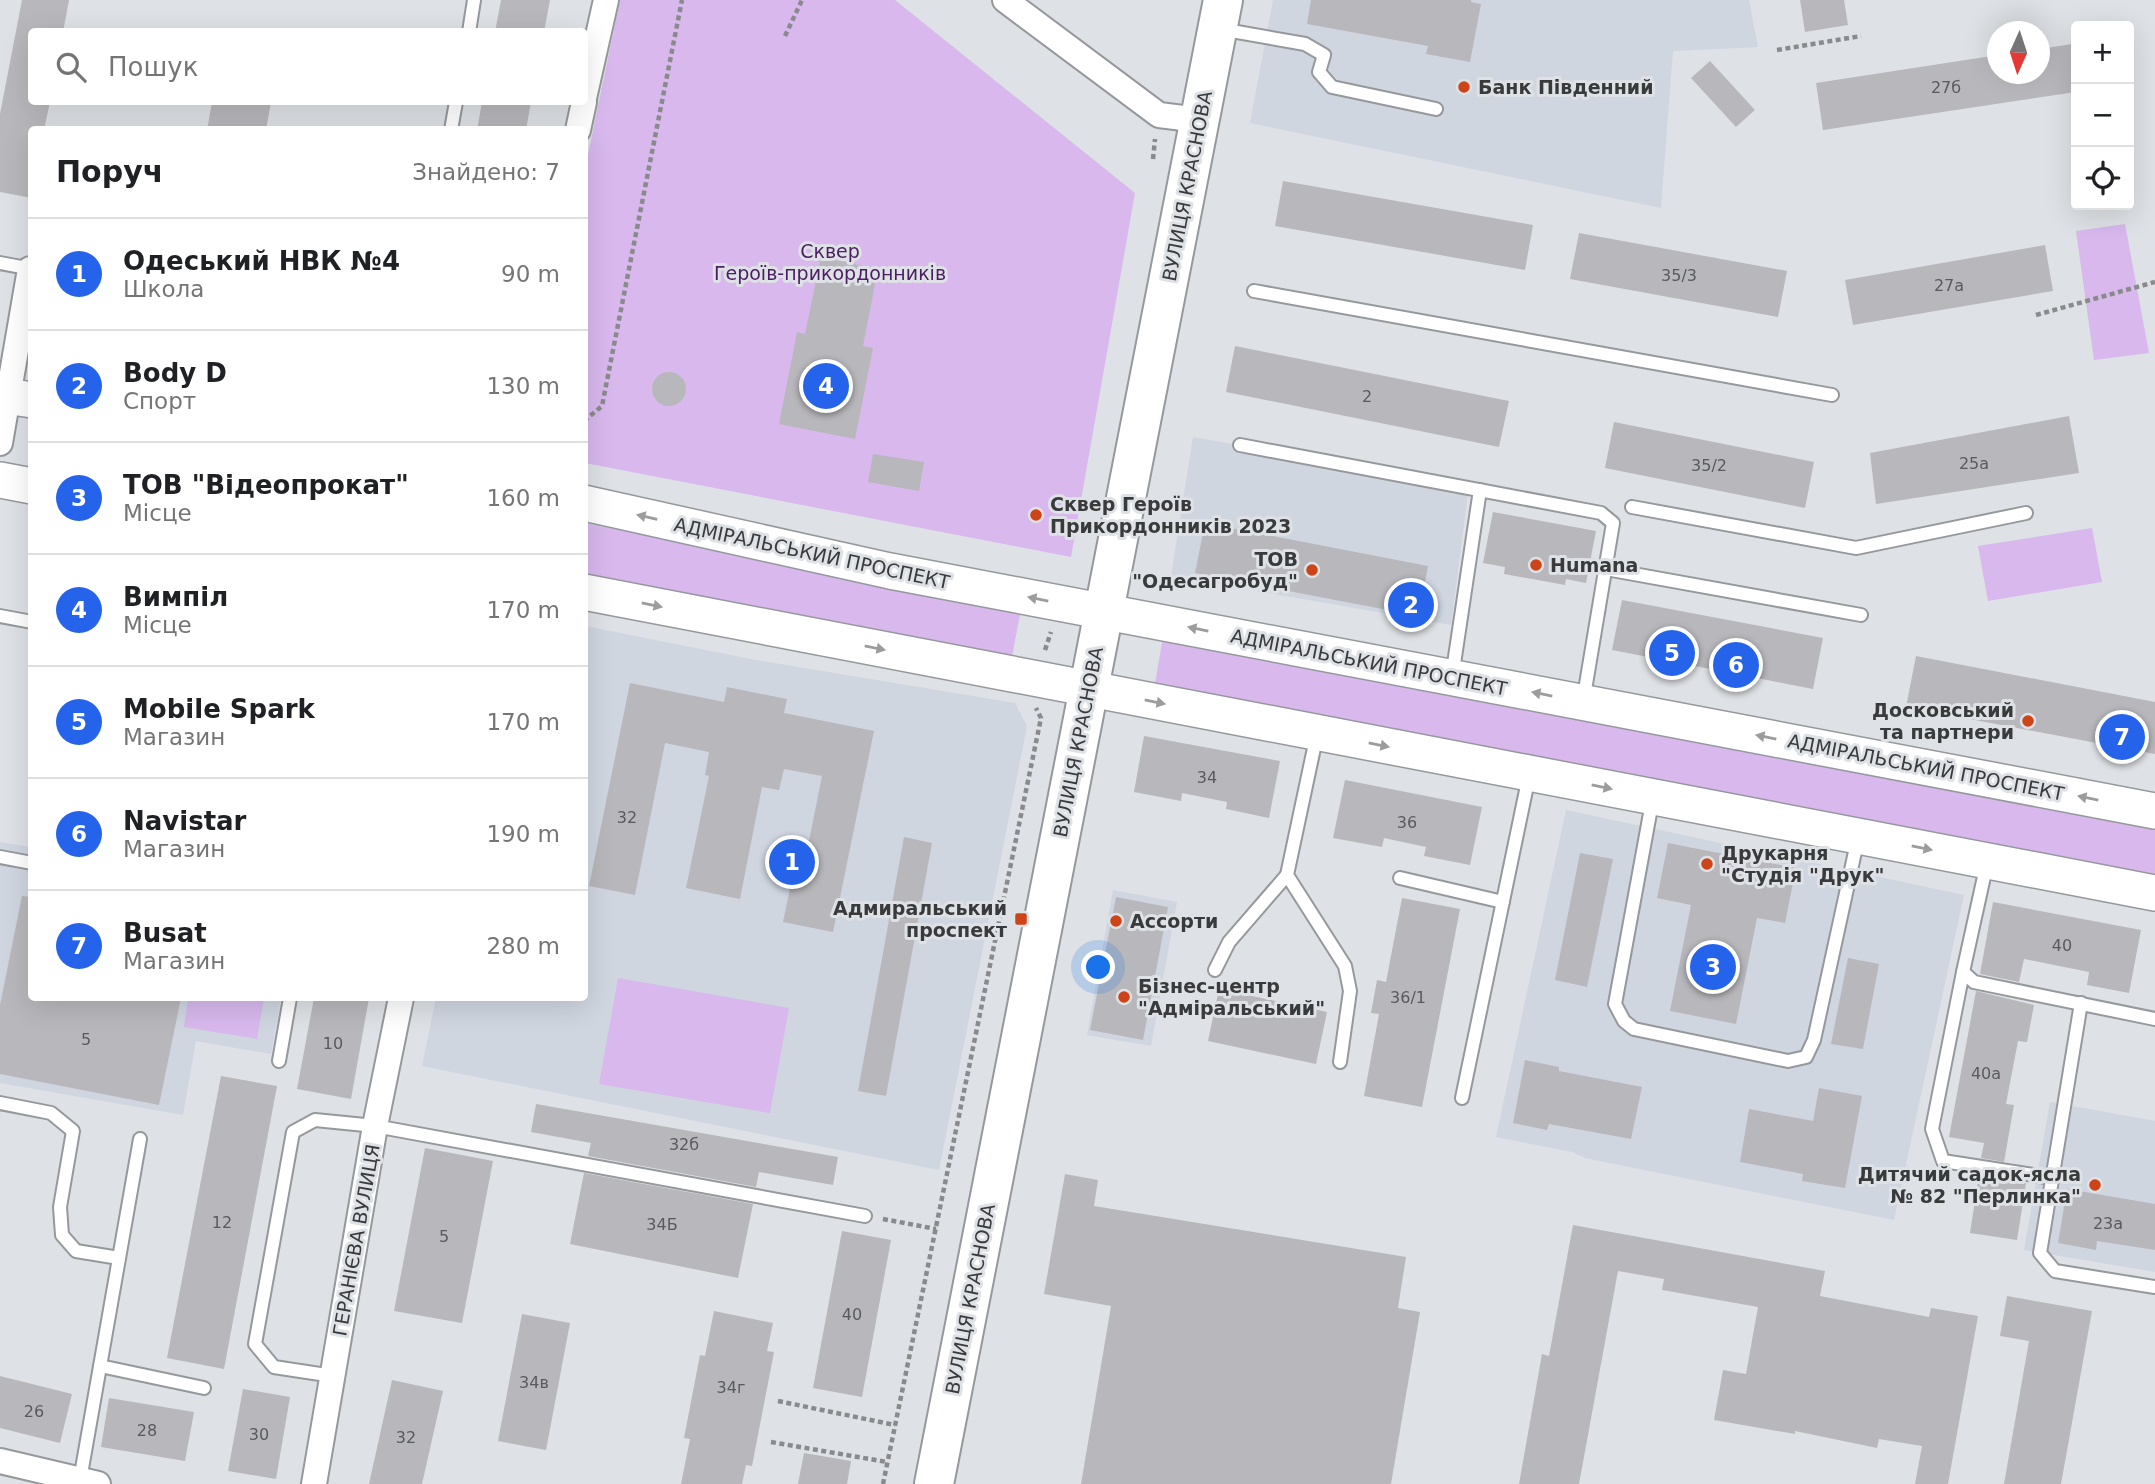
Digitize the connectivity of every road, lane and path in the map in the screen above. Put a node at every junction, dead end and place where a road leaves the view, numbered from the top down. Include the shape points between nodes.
1 (474, 0) edge
2 (606, 0) edge
3 (682, 0) edge
4 (802, 0) edge
5 (1005, 0) edge
6 (1220, 14) edge
7 (470, 28) edge
8 (785, 36) dead end
9 (1861, 36) dead end
10 (1777, 50) dead end
11 (588, 82) edge
12 (455, 105) edge
13 (583, 105) edge
14 (1436, 109) dead end
15 (1199, 120) junction
16 (451, 126) edge
17 (579, 126) edge
18 (0, 263) edge
19 (28, 268) edge
20 (2155, 282) edge
21 (28, 290) edge
22 (1254, 291) dead end
23 (2036, 315) dead end
24 (1832, 395) dead end
25 (13, 397) edge
26 (588, 418) edge
27 (0, 443) edge
28 (1240, 445) dead end
29 (0, 480) edge
30 (28, 485) edge
31 (1480, 490) junction
32 (588, 504) edge
33 (1162, 504) dead end
34 (1176, 507) dead end
35 (1632, 507) dead end
36 (2026, 513) dead end
37 (1605, 569) junction
38 (588, 593) edge
39 (1105, 611) junction
40 (1861, 615) dead end
41 (0, 616) edge
42 (28, 621) edge
43 (1451, 677) junction
44 (1034, 679) junction
45 (1088, 689) junction
46 (1583, 702) junction
47 (1317, 733) junction
48 (1529, 774) junction
49 (1653, 797) junction
50 (2155, 811) edge
51 (1859, 836) junction
52 (0, 857) edge
53 (1987, 861) junction
54 (28, 862) edge
55 (1287, 875) junction
56 (1400, 878) dead end
57 (2155, 893) edge
58 (1503, 902) junction
59 (1215, 970) dead end
60 (1963, 972) junction
61 (289, 1001) edge
62 (400, 1001) edge
63 (2081, 1003) junction
64 (2155, 1019) edge
65 (279, 1061) dead end
66 (1340, 1062) dead end
67 (1462, 1098) dead end
68 (0, 1103) edge
69 (375, 1126) junction
70 (140, 1139) dead end
71 (2052, 1178) junction
72 (865, 1216) joint
73 (936, 1229) junction
74 (119, 1258) junction
75 (2155, 1287) edge
76 (100, 1366) junction
77 (333, 1376) junction
78 (204, 1388) dead end
79 (778, 1401) dead end
80 (895, 1425) junction
81 (771, 1442) dead end
82 (0, 1461) edge
83 (887, 1462) junction
84 (89, 1482) edge
85 (314, 1484) edge
86 (883, 1484) edge
87 (934, 1484) edge

1 - 7 lane
2 - 11 street
3 - 26 path via 602,406
4 - 8 path
5 - 15 street via 1159,114
6 - 14 lane via 1324,55 1319,72 1332,87
6 - 15 main road, ВУЛИЦЯ КРАСНОВА
9 - 10 path
12 - 16 lane
13 - 17 street
15 - 39 main road, ВУЛИЦЯ КРАСНОВА
18 - 19 lane
20 - 23 path
21 - 25 street
22 - 24 lane
25 - 27 street
28 - 31 lane
29 - 30 main road
31 - 37 lane via 1601,513 1613,523
31 - 43 lane
39 -> 32 main road, АДМІРАЛЬСЬКИЙ ПРОСПЕКТ via 890,571
33 - 34 path
35 - 36 lane via 1856,548
37 - 40 lane
37 - 46 lane
38 -> 44 main road
43 -> 39 main road, АДМІРАЛЬСЬКИЙ ПРОСПЕКТ
39 - 45 main road, ВУЛИЦЯ КРАСНОВА
41 - 42 lane
46 -> 43 main road, АДМІРАЛЬСЬКИЙ ПРОСПЕКТ
44 - 45 main road
44 - 73 path via 1030,694 1041,718
45 -> 47 main road
45 - 87 main road, ВУЛИЦЯ КРАСНОВА
50 -> 46 main road, АДМІРАЛЬСЬКИЙ ПРОСПЕКТ
47 -> 48 main road
47 - 55 lane
48 -> 49 main road
48 - 58 lane
49 - 51 main road
49 - 51 lane via 1615,1004 1634,1029 1788,1061 1806,1057 1814,1040
51 -> 53 main road
52 - 54 lane
53 - 57 main road
53 - 60 lane
55 - 59 lane via 1229,942
55 - 66 lane via 1345,966 1350,991
56 - 58 lane
58 - 67 lane
60 - 63 lane via 1974,982
60 - 71 lane via 1932,1129 1943,1161
61 - 65 lane
62 - 69 street, ГЕРАНІЄВА ВУЛИЦЯ
63 - 64 lane
63 - 71 lane
68 - 74 lane via 51,1113 73,1131 60,1207 62,1235 76,1251
69 - 72 lane
69 - 77 street, ГЕРАНІЄВА ВУЛИЦЯ
69 - 77 lane via 315,1120 293,1132 255,1344 274,1367
70 - 74 lane
71 - 75 lane via 2040,1253 2055,1272
72 - 73 path
73 - 80 path
74 - 76 lane
76 - 78 lane
76 - 84 lane
77 - 85 street, ГЕРАНІЄВА ВУЛИЦЯ
79 - 80 path
80 - 83 path
81 - 83 path
82 - 84 street
83 - 86 path

